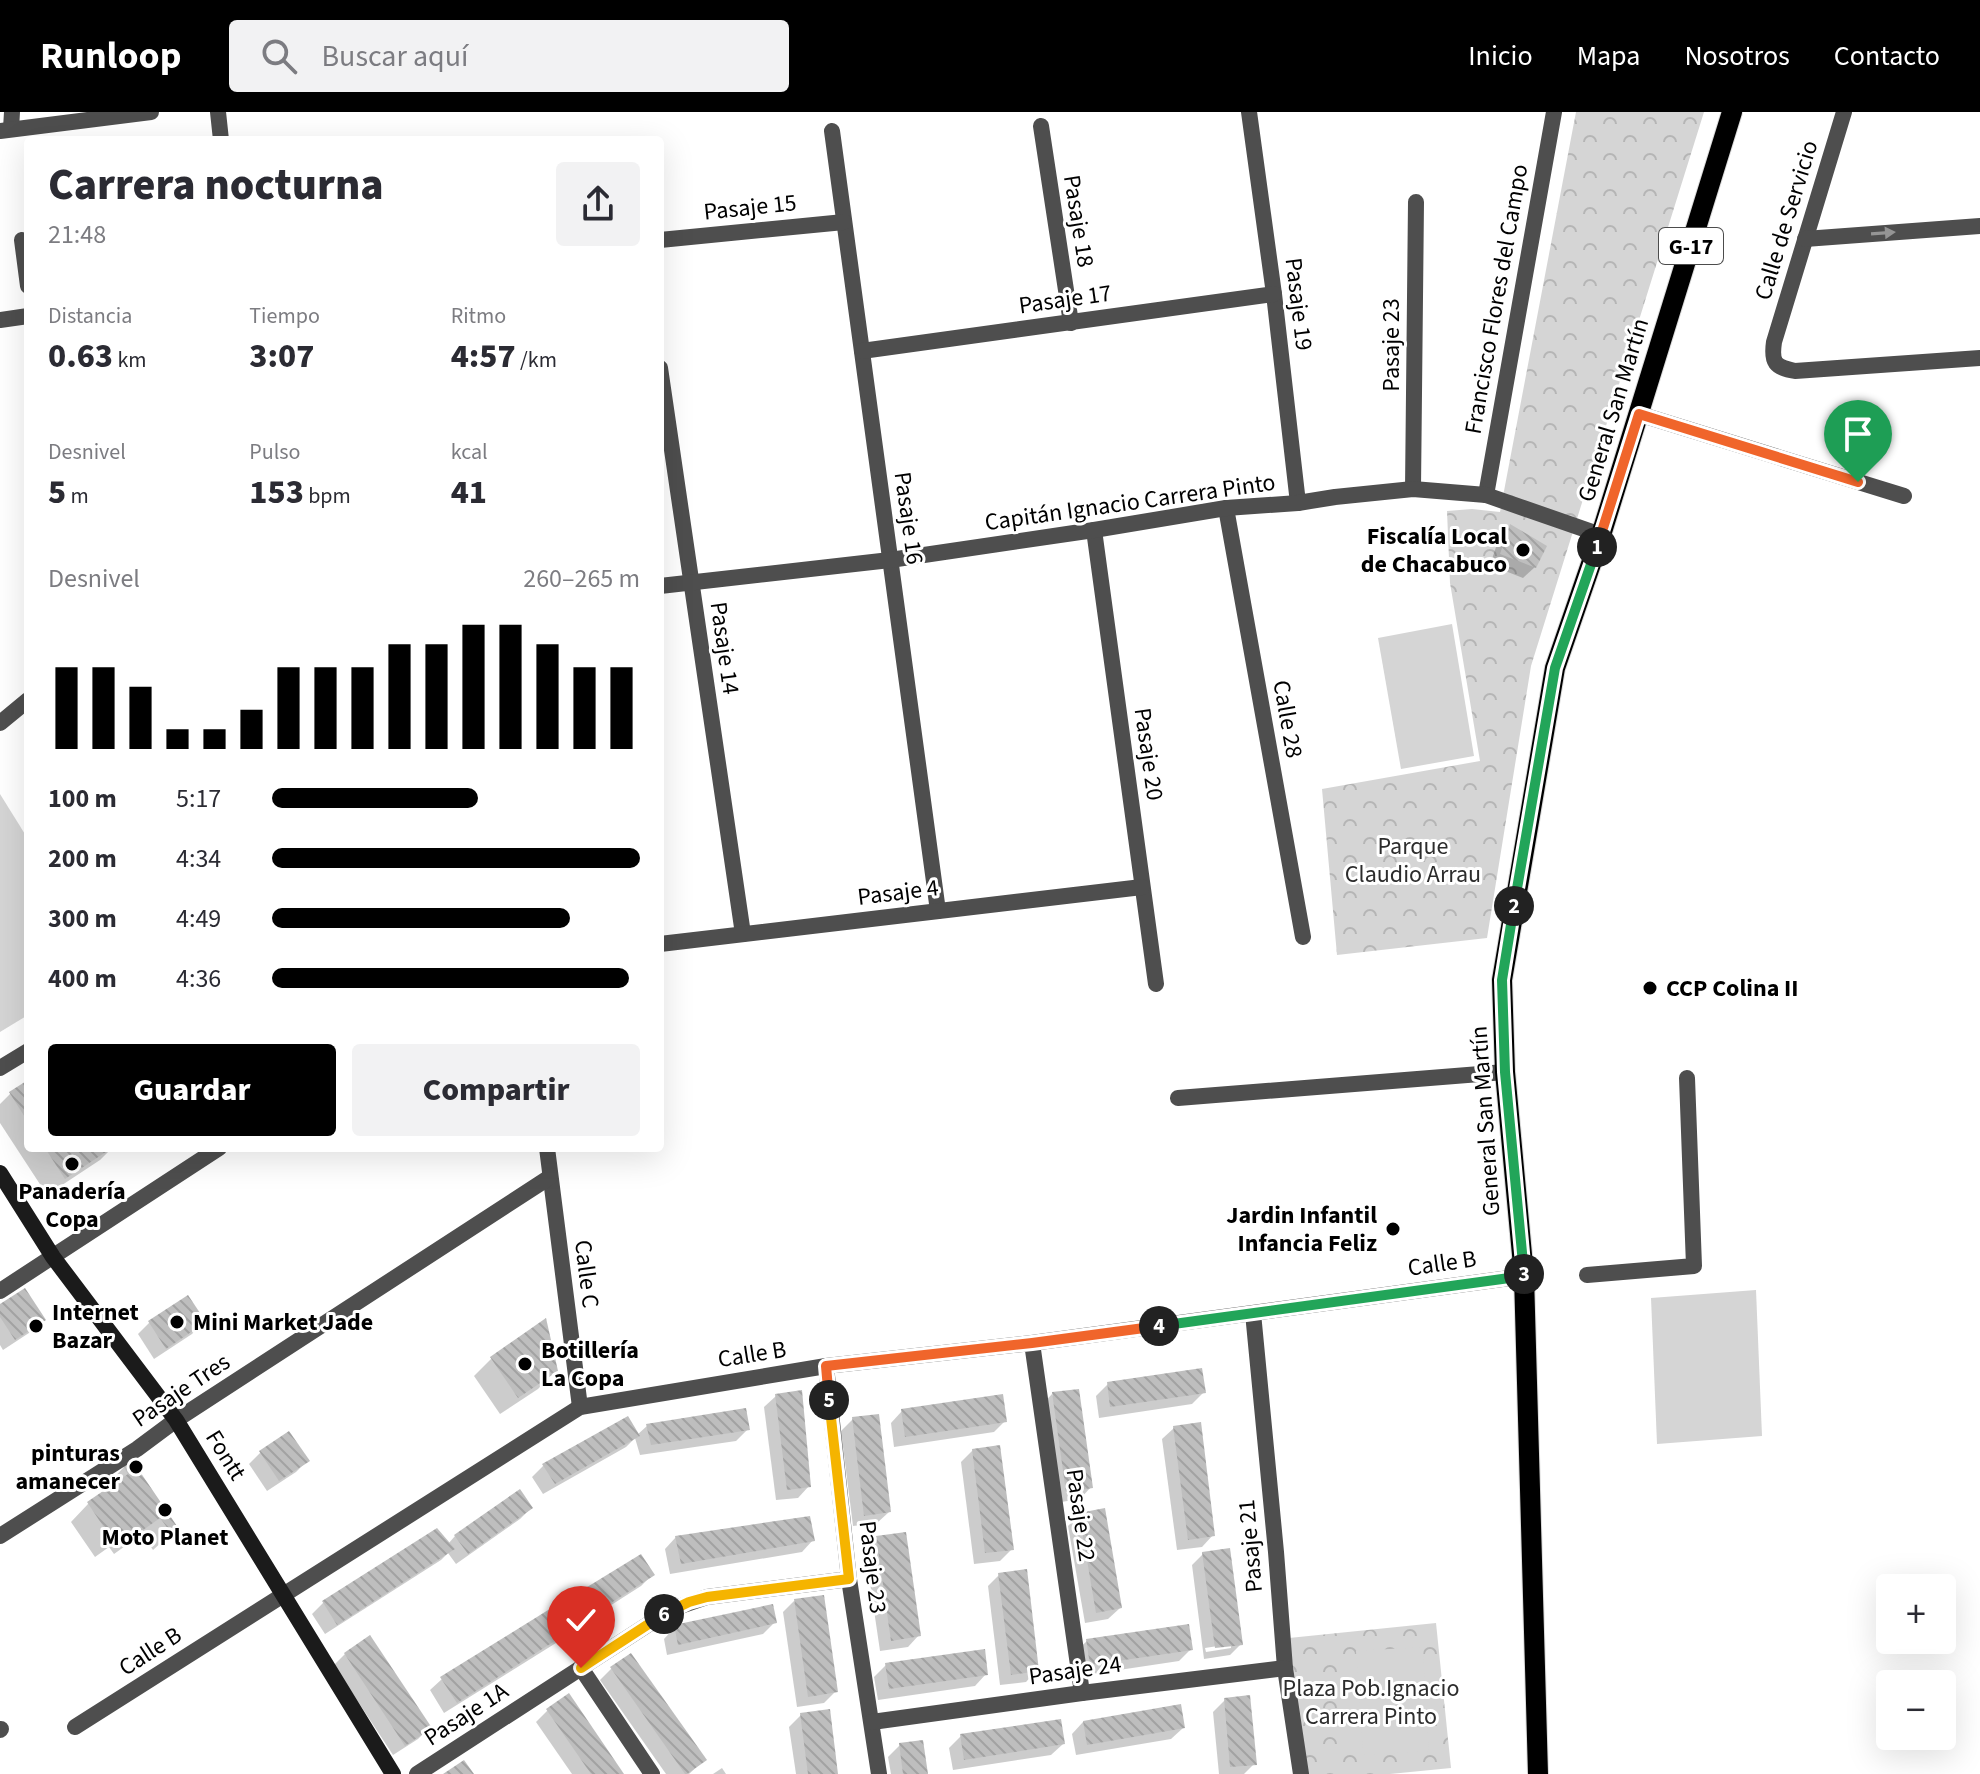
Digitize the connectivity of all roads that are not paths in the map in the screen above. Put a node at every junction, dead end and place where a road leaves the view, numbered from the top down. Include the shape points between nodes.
1 (12, 112) edge
2 (151, 112) edge
3 (218, 112) edge
4 (1249, 112) edge
5 (1554, 112) edge
6 (1732, 112) edge
7 (1844, 112) edge
8 (1041, 126) dead end
9 (6, 130) edge
10 (832, 131) dead end
11 (221, 136) edge
12 (1416, 202) dead end
13 (844, 222) junction
14 (1980, 226) edge
15 (1805, 239) junction
16 (22, 240) dead end
17 (664, 240) edge
18 (24, 255) edge
19 (1274, 294) junction
20 (24, 317) edge
21 (0, 320) edge
22 (1071, 323) junction
23 (862, 351) junction
24 (1980, 358) edge
25 (664, 396) edge
26 (1639, 414) junction
27 (1413, 489) junction
28 (1486, 495) junction
29 (1904, 496) dead end
30 (1298, 503) junction
31 (1226, 508) junction
32 (1094, 530) junction
33 (1601, 535) junction
34 (890, 560) junction
35 (691, 583) junction
36 (664, 586) edge
37 (24, 703) edge
38 (0, 723) edge
39 (1142, 887) junction
40 (938, 911) junction
41 (743, 934) junction
42 (1303, 937) dead end
43 (664, 944) edge
44 (1156, 984) dead end
45 (24, 1053) edge
46 (0, 1068) edge
47 (1505, 1072) junction
48 (1687, 1078) dead end
49 (1178, 1098) dead end
50 (213, 1152) edge
51 (547, 1152) edge
52 (0, 1173) edge
53 (550, 1177) junction
54 (53, 1257) junction
55 (1587, 1275) dead end
56 (1524, 1276) junction
57 (0, 1291) edge
58 (1253, 1313) junction
59 (1032, 1343) junction
60 (826, 1366) junction
61 (580, 1407) junction
62 (176, 1420) junction
63 (0, 1536) edge
64 (849, 1579) junction
65 (283, 1594) junction
66 (581, 1668) junction
67 (1285, 1668) junction
68 (1082, 1693) junction
69 (872, 1722) junction
70 (75, 1727) dead end
71 (393, 1774) edge
72 (417, 1774) edge
73 (652, 1774) edge
74 (879, 1774) edge
75 (1301, 1774) edge
76 (1538, 1774) edge

1 - 9 street
2 - 9 street
3 - 11 street
4 - 19 street, Pasaje 19
5 - 28 street, Francisco Flores del Campo
6 - 26 main road, General San Martín / G-17
7 - 15 street, Calle de Servicio
8 - 22 street, Pasaje 18
10 - 13 street, Pasaje 16
12 - 27 street, Pasaje 23
13 - 17 street, Pasaje 15
13 - 23 street, Pasaje 16
15 -> 14 street
15 - 24 street, Calle de Servicio via 1774,342 1772,354 1781,368
16 - 18 street
19 - 22 street, Pasaje 17
19 - 30 street, Pasaje 19
20 - 21 street
22 - 23 street, Pasaje 17
23 - 34 street, Pasaje 16
25 - 35 street, Pasaje 14
26 - 29 street
26 - 33 main road, General San Martín / G-17
27 - 28 street, Capitán Ignacio Carrera Pinto
27 - 30 street, Capitán Ignacio Carrera Pinto
28 - 33 street, Capitán Ignacio Carrera Pinto
30 - 31 street, Capitán Ignacio Carrera Pinto
31 - 32 street, Capitán Ignacio Carrera Pinto
31 - 42 street, Calle 28
32 - 34 street, Capitán Ignacio Carrera Pinto
32 - 39 street, Pasaje 20
33 - 47 main road, General San Martín / G-17 via 1555,668 1502,980
34 - 35 street, Capitán Ignacio Carrera Pinto
34 - 40 street, Pasaje 16
35 - 36 street, Capitán Ignacio Carrera Pinto
35 - 41 street, Pasaje 14
37 - 38 street
39 - 40 street, Pasaje 4
39 - 44 street, Pasaje 20
40 - 41 street, Pasaje 4
41 - 43 street, Pasaje 4
45 - 46 street
47 - 49 street
47 - 56 main road, General San Martín / G-17
48 - 55 street via 1694,1266
50 - 54 street
51 - 53 street, Calle C
52 - 54 main road, Fontt
53 - 61 street, Calle C
53 - 62 street, Pasaje Tres
54 - 57 street
54 - 62 main road, Fontt
56 - 58 street, Calle B
56 - 76 main road, General San Martín / G-17
58 - 59 street, Calle B
58 - 67 street, Pasaje 21
59 - 60 street, Calle B
59 - 68 street, Pasaje 22
60 - 61 street, Calle B
60 - 64 street, Pasaje 23
61 - 65 street, Calle B
62 - 63 street, Pasaje Tres
62 - 65 main road, Fontt
64 - 66 street, Pasaje 1A via 689,1602
64 - 69 street, Pasaje 23
65 - 70 street, Calle B
65 - 71 main road, Fontt
66 - 72 street, Pasaje 1A
66 - 73 street
67 - 68 street, Pasaje 24
67 - 75 street, Pasaje 21
68 - 69 street, Pasaje 24
69 - 74 street, Pasaje 23

